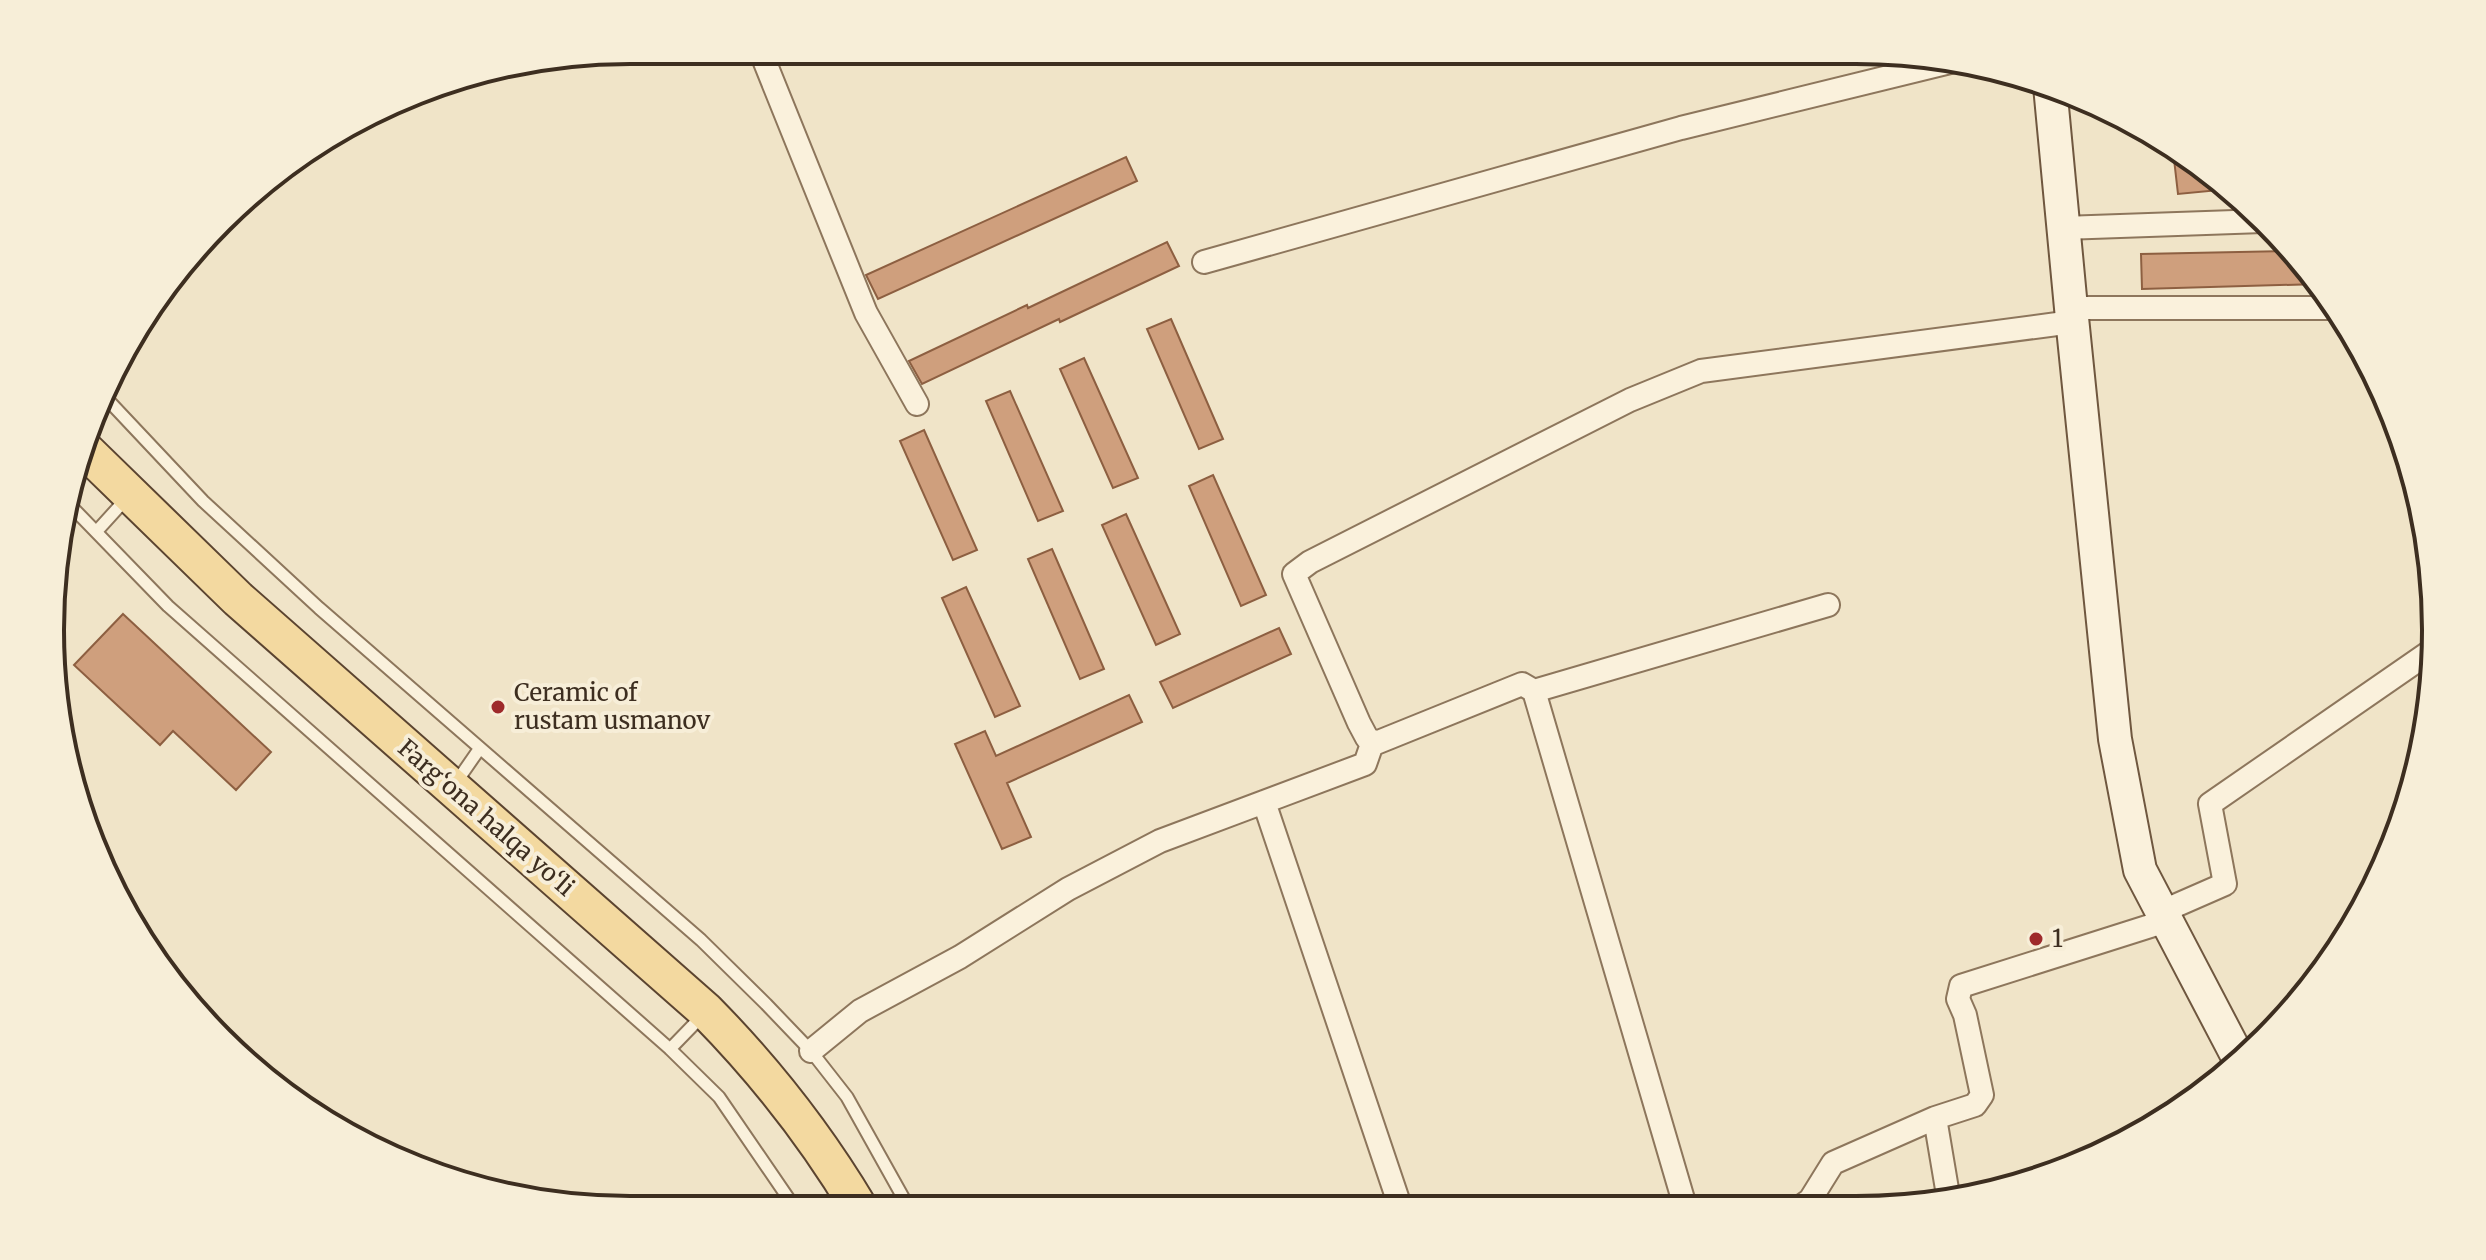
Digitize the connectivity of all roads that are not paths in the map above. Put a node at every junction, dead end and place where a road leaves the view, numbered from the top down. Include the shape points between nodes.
1 (766, 64) edge
2 (1924, 68) edge
3 (2051, 99) edge
4 (2247, 222) edge
5 (2063, 228) junction
6 (1204, 262) dead end
7 (2322, 308) edge
8 (2071, 315) junction
9 (111, 404) edge
10 (917, 404) dead end
11 (91, 457) edge
12 (129, 496) junction
13 (77, 512) edge
14 (96, 532) junction
15 (1828, 605) dead end
16 (2421, 658) edge
17 (1534, 691) junction
18 (1373, 741) junction
19 (480, 748) junction
20 (452, 787) junction
21 (1264, 802) junction
22 (2164, 917) junction
23 (706, 1011) junction
24 (670, 1049) junction
25 (811, 1051) junction
26 (2235, 1051) edge
27 (1935, 1118) junction
28 (1947, 1188) edge
29 (787, 1196) edge
30 (852, 1196) edge
31 (902, 1196) edge
32 (1397, 1196) edge
33 (1682, 1196) edge
34 (1812, 1196) edge

1 - 10 street via 866,313
2 - 6 street via 1681,128
3 - 5 street
4 - 5 street
5 - 8 street
7 - 8 street
8 - 18 street via 1701,371 1630,400 1310,562 1294,574 1359,723
8 - 22 street via 2115,739 2140,870
9 - 19 lane via 203,501
11 - 12 main road, Farg‘ona halqa yo‘li
12 - 14 lane
12 - 20 main road, Farg‘ona halqa yo‘li
13 - 14 lane
14 - 24 lane via 168,606
15 - 17 street
16 - 22 street via 2210,804 2225,884
17 - 18 street via 1522,684
17 - 33 street
18 - 21 street via 1365,764
19 - 20 lane
19 - 25 lane via 701,940
20 - 23 main road, Farg‘ona halqa yo‘li
21 - 25 street via 1160,841 1068,889 960,957 860,1011
21 - 32 street
22 - 26 street
22 - 27 street via 1961,986 1958,999 1982,1095 1975,1105
23 - 24 lane
23 - 30 main road, Farg‘ona halqa yo‘li via 818,1142
24 - 29 lane via 719,1097
25 - 31 lane via 847,1097
27 - 28 street
27 - 34 street via 1833,1163

